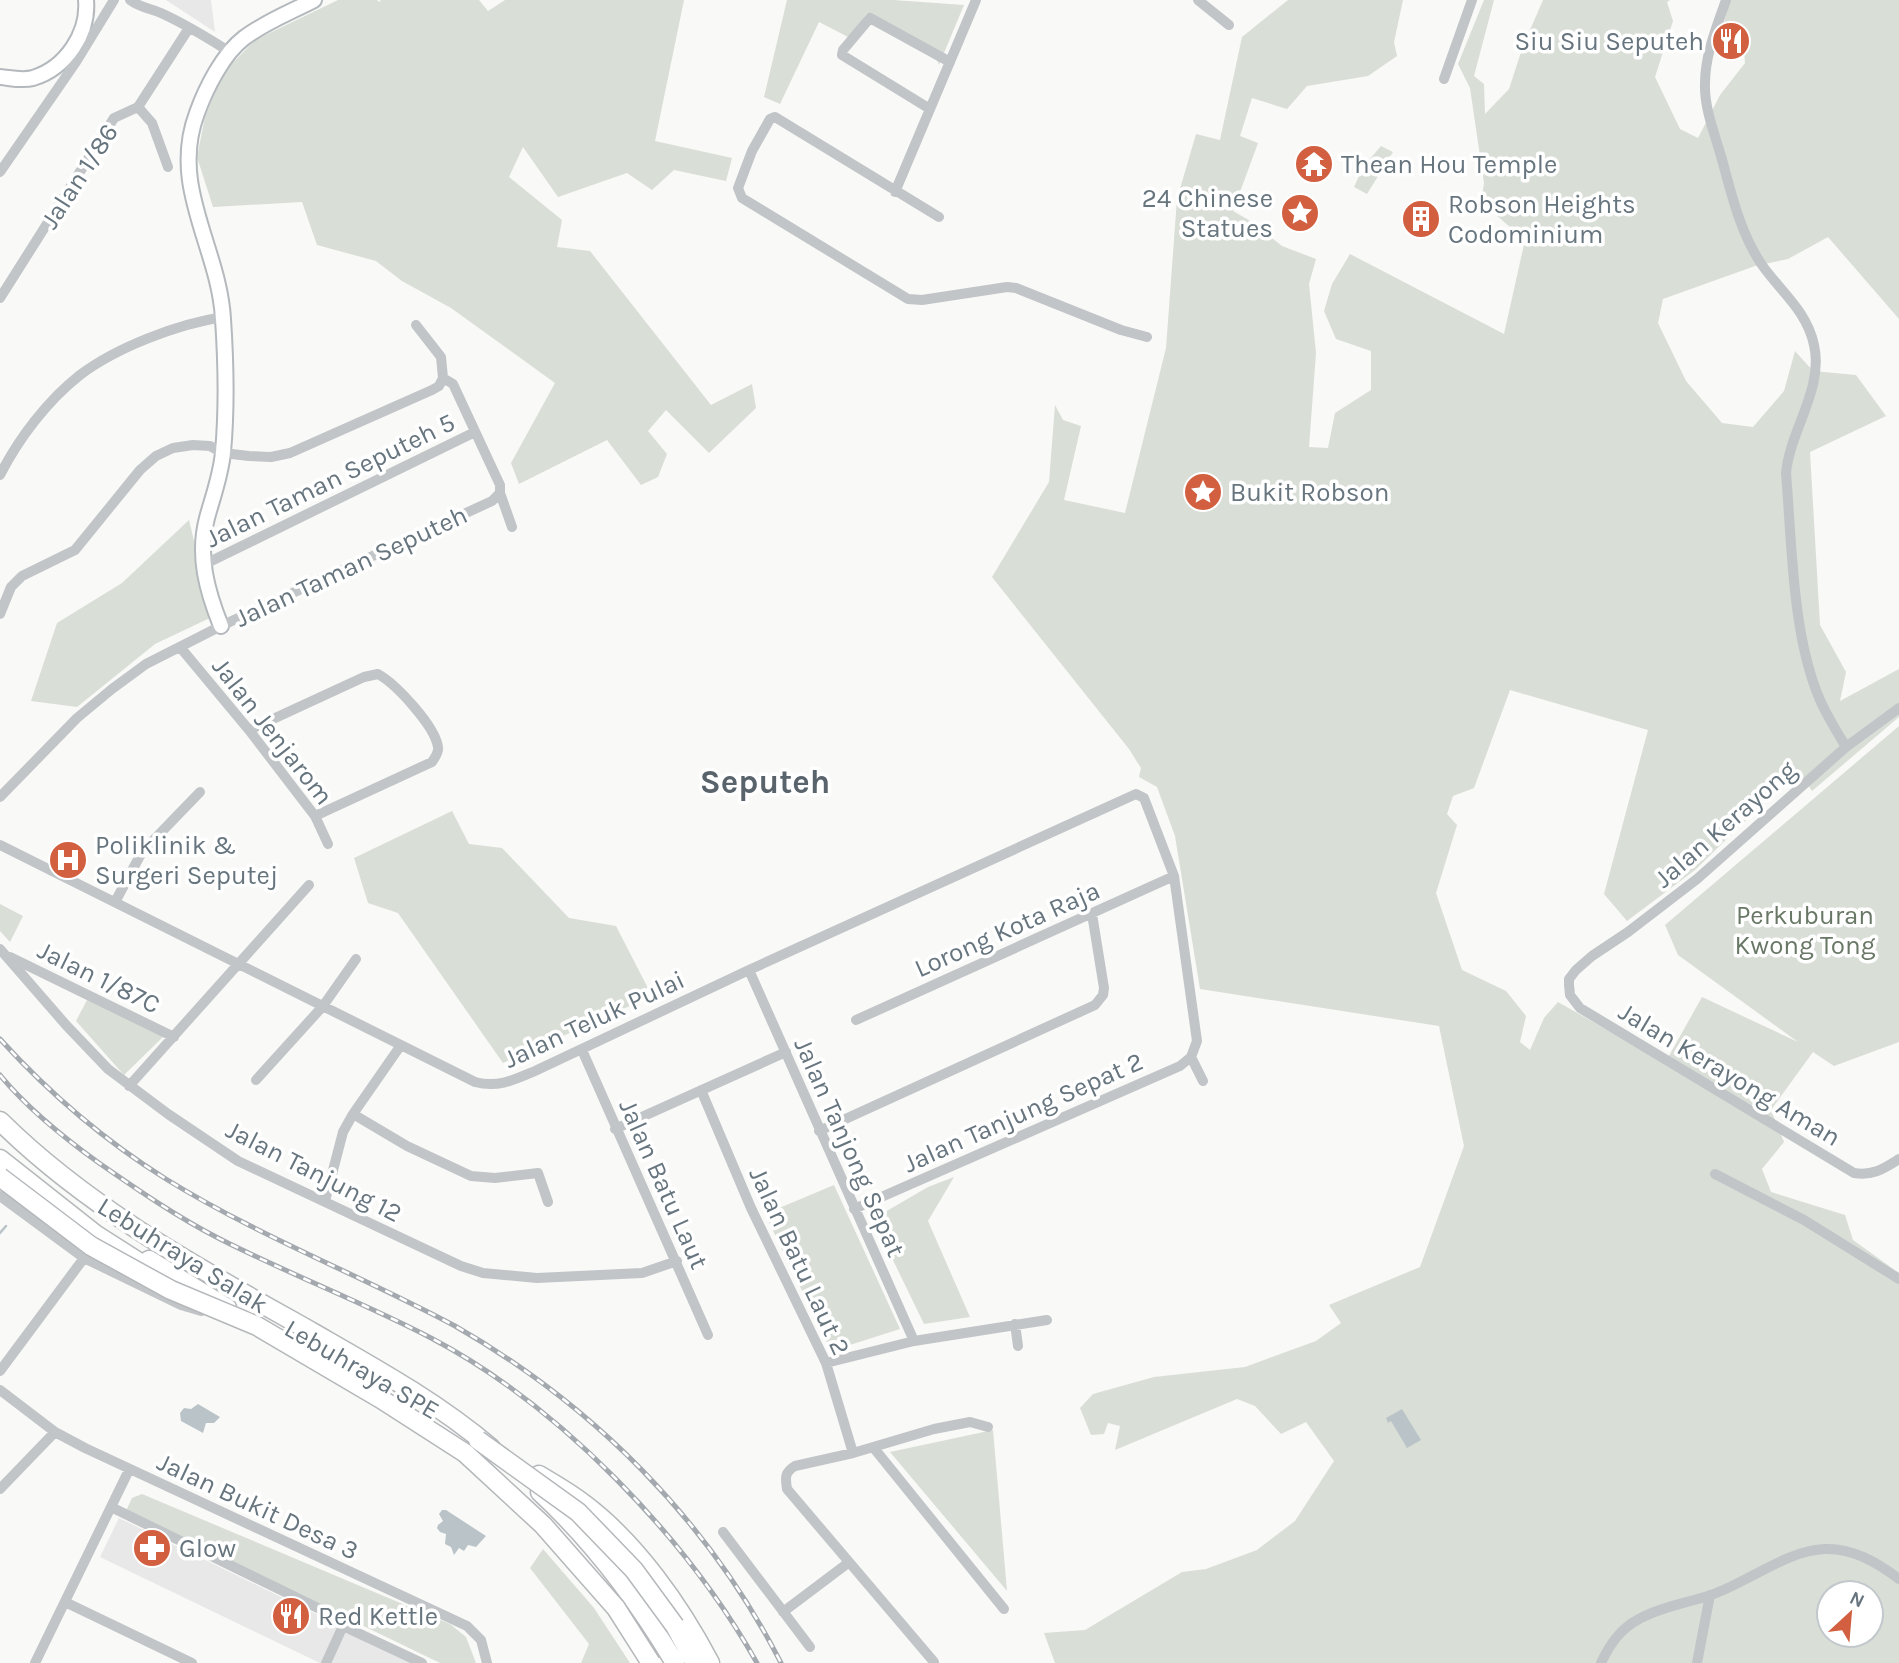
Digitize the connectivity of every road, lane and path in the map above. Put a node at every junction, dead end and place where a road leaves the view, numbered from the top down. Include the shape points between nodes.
1 (97, 0) edge
2 (114, 0) edge
3 (130, 0) edge
4 (149, 0) edge
5 (314, 0) edge
6 (976, 0) edge
7 (1198, 0) edge
8 (1472, 0) edge
9 (1726, 0) edge
10 (86, 7) edge
11 (157, 11) junction
12 (1229, 25) dead end
13 (190, 28) junction
14 (230, 52) junction
15 (950, 62) junction
16 (0, 77) edge
17 (1444, 79) dead end
18 (138, 107) junction
19 (930, 109) junction
20 (168, 167) dead end
21 (0, 173) edge
22 (895, 191) junction
23 (939, 217) dead end
24 (0, 298) edge
25 (223, 317) junction
26 (416, 325) dead end
27 (1147, 337) dead end
28 (443, 378) junction
29 (475, 432) junction
30 (223, 453) junction
31 (0, 475) edge
32 (500, 493) junction
33 (512, 527) dead end
34 (203, 565) junction
35 (0, 614) edge
36 (220, 626) junction
37 (180, 647) junction
38 (1899, 708) edge
39 (249, 730) junction
40 (1846, 747) junction
41 (200, 792) dead end
42 (0, 797) edge
43 (315, 816) junction
44 (328, 844) dead end
45 (0, 845) edge
46 (1174, 876) junction
47 (309, 886) dead end
48 (115, 902) junction
49 (1092, 914) junction
50 (3, 952) edge
51 (356, 960) dead end
52 (238, 964) junction
53 (749, 970) junction
54 (1576, 970) joint
55 (323, 1006) junction
56 (856, 1020) dead end
57 (174, 1037) junction
58 (401, 1045) junction
59 (582, 1050) junction
60 (786, 1052) junction
61 (1191, 1057) junction
62 (256, 1080) dead end
63 (1203, 1081) dead end
64 (129, 1086) junction
65 (701, 1090) junction
66 (353, 1114) junction
67 (0, 1121) edge
68 (615, 1129) junction
69 (0, 1131) edge
70 (819, 1131) junction
71 (0, 1147) edge
72 (0, 1158) edge
73 (1899, 1159) edge
74 (1714, 1174) dead end
75 (0, 1177) edge
76 (0, 1196) edge
77 (325, 1201) junction
78 (548, 1202) dead end
79 (854, 1209) junction
80 (84, 1258) junction
81 (677, 1261) junction
82 (1899, 1279) edge
83 (232, 1318) junction
84 (1047, 1320) dead end
85 (1015, 1324) junction
86 (257, 1325) junction
87 (708, 1335) dead end
88 (914, 1341) junction
89 (1018, 1346) dead end
90 (826, 1363) junction
91 (0, 1371) edge
92 (0, 1390) edge
93 (988, 1427) dead end
94 (55, 1432) junction
95 (475, 1435) junction
96 (873, 1447) junction
97 (853, 1453) junction
98 (129, 1470) junction
99 (0, 1489) edge
100 (111, 1507) junction
101 (723, 1532) dead end
102 (848, 1563) junction
103 (1899, 1579) edge
104 (1710, 1595) junction
105 (65, 1602) junction
106 (1004, 1609) dead end
107 (783, 1612) junction
108 (343, 1626) junction
109 (810, 1647) dead end
110 (934, 1662) edge
111 (35, 1663) edge
112 (192, 1663) edge
113 (326, 1663) edge
114 (422, 1663) edge
115 (487, 1663) edge
116 (651, 1663) edge
117 (673, 1663) edge
118 (695, 1663) edge
119 (710, 1663) edge
120 (1601, 1663) edge
121 (1697, 1663) edge

1 - 10 street via 93,9
2 - 21 street
3 - 11 street
4 - 11 street
5 - 14 street, Jalan Taman Seputeh via 263,26
6 - 15 street
7 - 12 street
8 - 17 street
9 - 40 street via 1705,82 1708,110 1744,230 1763,266 1801,312 1814,344 1817,364 1787,460 1787,487 1798,608 1809,666 1820,701
10 - 16 street via 73,47 53,69 24,80
11 - 13 street
13 - 14 street
13 - 18 street, Jalan 1/86
14 - 25 street, Jalan Taman Seputeh via 196,114 189,144 194,208 218,280
15 - 19 street
15 - 19 street via 870,18 844,50 842,55
18 - 20 street via 152,123
18 - 24 street, Jalan 1/86 via 114,118
19 - 22 street
22 - 23 street
22 - 27 street via 775,117 752,151 738,188 742,198 915,301 1016,288
25 - 30 street, Jalan Taman Seputeh
25 - 31 street via 197,321 120,352 80,375 35,419
26 - 28 street via 441,357
28 - 29 street via 453,384
28 - 30 street via 432,390 306,448 271,457
29 - 32 street
29 - 34 street, Jalan Taman Seputeh 5
30 - 34 street, Jalan Taman Seputeh via 207,520
30 - 35 street via 193,445 156,456 75,550 22,576 11,587
32 - 33 street
32 - 36 street, Jalan Taman Seputeh via 492,501
34 - 36 street, Jalan Taman Seputeh
36 - 37 street
37 - 39 street, Jalan Jenjarom
37 - 42 street via 112,689
38 - 40 street, Jalan Kerayong
39 - 43 street, Jalan Jenjarom
39 - 43 street via 378,674 409,700 430,729 437,756
40 - 54 street, Jalan Kerayong via 1697,879
41 - 48 street via 142,852
43 - 44 street, Jalan Jenjarom
45 - 48 street, Jalan Teluk Pulai
46 - 49 street, Lorong Kota Raja
46 - 53 street, Jalan Teluk Pulai via 1148,802 1136,794
46 - 61 street via 1197,1041
47 - 52 street
48 - 52 street, Jalan Teluk Pulai
49 - 56 street, Lorong Kota Raja
49 - 70 street via 1104,988 1096,1005
50 - 57 street, Jalan 1/87C
50 - 64 street, Jalan Tanjung 12 via 66,1025
51 - 55 street
52 - 55 street, Jalan Teluk Pulai
52 - 57 street
53 - 59 street, Jalan Teluk Pulai
53 - 60 street, Jalan Tanjong Sepat
54 - 73 street, Jalan Kerayong Aman via 1569,979 1570,996 1580,1008 1854,1173 1876,1173
55 - 58 street, Jalan Teluk Pulai
55 - 62 street
57 - 64 street
58 - 59 street, Jalan Teluk Pulai via 489,1086 503,1085
58 - 66 street
59 - 68 street, Jalan Batu Laut
60 - 65 street
60 - 70 street, Jalan Tanjong Sepat
61 - 63 street
61 - 79 street, Jalan Tanjung Sepat 2 via 1180,1066
64 - 77 street, Jalan Tanjung 12 via 226,1154
65 - 68 street
65 - 90 street, Jalan Batu Laut 2 via 751,1208
66 - 77 street via 343,1132
66 - 78 street via 471,1176 536,1172
67 - 95 highway, Lebuhraya Salak via 100,1205 378,1370
68 - 81 street, Jalan Batu Laut
69 - 95 highway, Lebuhraya SPE via 165,1254
70 - 79 street, Jalan Tanjong Sepat
71 - 86 highway, Lebuhraya SPE, bridge via 125,1245
72 - 83 highway, Lebuhraya Salak via 95,1234
74 - 82 street via 1804,1220
75 - 86 highway, bridge via 91,1246 171,1290
76 - 80 street
77 - 81 street, Jalan Tanjung 12 via 484,1273 537,1279 642,1273
79 - 88 street, Jalan Tanjong Sepat
80 - 83 street via 181,1305
80 - 91 street
81 - 87 street, Jalan Batu Laut
83 - 116 highway, Lebuhraya Salak via 362,1385 471,1459 544,1522 585,1567
84 - 85 street
85 - 88 street
85 - 89 street
86 - 116 highway, Lebuhraya SPE, bridge via 466,1453 542,1525 607,1598
88 - 90 street
90 - 97 street, Jalan Batu Laut 2
92 - 94 street, Jalan Bukit Desa 3
93 - 96 street via 970,1422
94 - 98 street, Jalan Bukit Desa 3
94 - 99 street
95 - 117 highway, Lebuhraya SPE, bridge via 559,1512 633,1600
95 - 118 highway, bridge via 578,1512 634,1570 675,1626
95 - 119 highway via 585,1504 638,1554 689,1623
96 - 97 street
96 - 106 street
97 - 102 street via 795,1466 785,1478 787,1489
98 - 100 street
98 - 115 street, Jalan Bukit Desa 3 via 467,1626 481,1640
100 - 105 street
100 - 108 street via 326,1612
101 - 107 street
102 - 107 street
102 - 110 street
103 - 104 street via 1868,1558 1827,1549 1806,1551
104 - 120 street via 1638,1619 1612,1640
104 - 121 street
105 - 111 street
105 - 112 street
107 - 109 street
108 - 113 street
108 - 114 street

